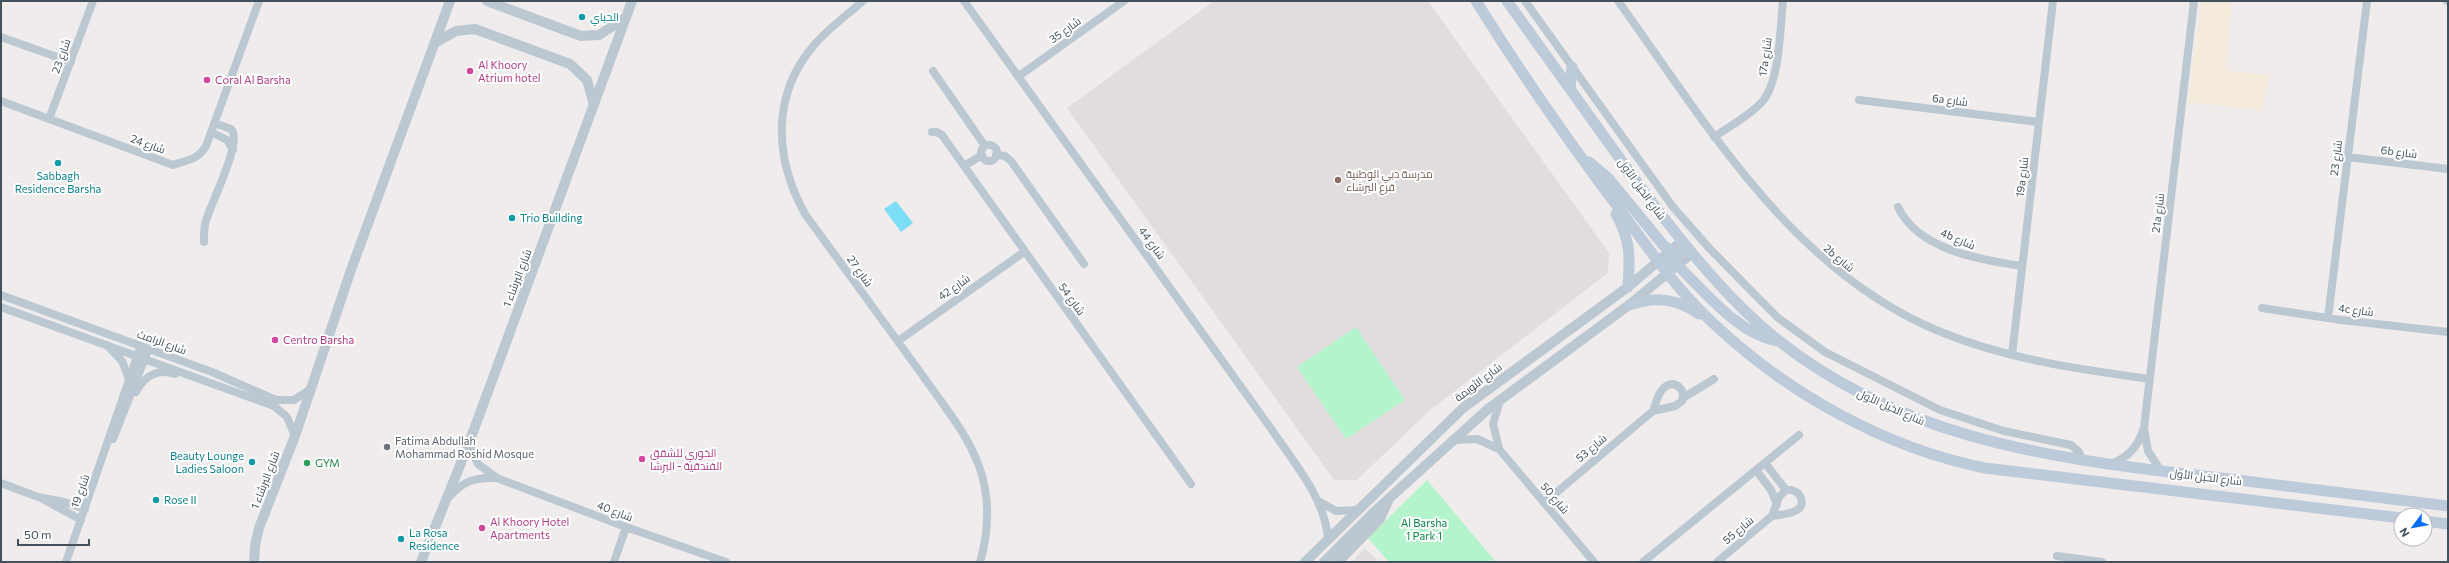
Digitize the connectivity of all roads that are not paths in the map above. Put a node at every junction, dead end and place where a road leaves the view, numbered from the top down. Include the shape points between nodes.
1 (93, 1) edge
2 (259, 1) edge
3 (450, 1) edge
4 (487, 1) edge
5 (632, 1) edge
6 (863, 1) edge
7 (964, 1) edge
8 (1124, 1) edge
9 (1476, 1) edge
10 (1506, 1) edge
11 (1525, 1) edge
12 (1618, 1) edge
13 (1783, 1) edge
14 (2053, 1) edge
15 (2194, 1) edge
16 (2367, 1) edge
17 (626, 17) junction
18 (1, 37) edge
19 (436, 42) junction
20 (71, 62) junction
21 (1572, 67) junction
22 (933, 71) dead end
23 (1019, 76) junction
24 (1570, 89) junction
25 (1859, 100) dead end
26 (1, 101) edge
27 (594, 105) junction
28 (49, 119) junction
29 (2039, 122) junction
30 (214, 123) junction
31 (211, 132) junction
32 (932, 132) dead end
33 (1714, 136) junction
34 (985, 146) junction
35 (233, 150) junction
36 (996, 155) junction
37 (1580, 156) junction
38 (983, 157) junction
39 (2347, 157) junction
40 (965, 169) junction
41 (2448, 169) edge
42 (1599, 181) junction
43 (1898, 207) dead end
44 (1682, 241) junction
45 (204, 242) dead end
46 (1671, 251) junction
47 (1024, 252) junction
48 (1692, 253) junction
49 (1658, 262) junction
50 (1084, 264) dead end
51 (1677, 265) junction
52 (2022, 266) junction
53 (1668, 274) junction
54 (1628, 287) junction
55 (1, 295) edge
56 (1629, 305) junction
57 (1, 307) edge
58 (2262, 308) dead end
59 (2328, 318) junction
60 (1712, 323) junction
61 (2448, 332) edge
62 (898, 341) junction
63 (1779, 341) junction
64 (105, 343) junction
65 (145, 347) junction
66 (2012, 355) junction
67 (141, 356) junction
68 (2150, 378) junction
69 (129, 379) junction
70 (204, 379) junction
71 (1714, 379) dead end
72 (312, 388) junction
73 (1683, 398) junction
74 (1500, 399) junction
75 (125, 411) junction
76 (1653, 411) junction
77 (2144, 428) junction
78 (1799, 435) dead end
79 (295, 436) junction
80 (1453, 440) junction
81 (469, 443) junction
82 (1499, 449) junction
83 (106, 450) junction
84 (2083, 461) junction
85 (1765, 462) junction
86 (2110, 465) junction
87 (1756, 470) junction
88 (2161, 471) junction
89 (497, 478) junction
90 (1, 483) edge
91 (1190, 484) dead end
92 (1786, 490) junction
93 (2350, 494) junction
94 (38, 496) junction
95 (448, 498) junction
96 (1318, 500) junction
97 (1388, 501) junction
98 (1544, 503) junction
99 (2277, 503) junction
100 (1777, 504) junction
101 (2448, 506) edge
102 (85, 509) junction
103 (1358, 510) junction
104 (1772, 516) junction
105 (2393, 517) edge
106 (81, 520) junction
107 (2433, 522) edge
108 (2448, 524) edge
109 (626, 527) junction
110 (1328, 539) junction
111 (2056, 556) dead end
112 (2081, 561) edge
113 (66, 562) edge
114 (254, 562) edge
115 (421, 562) edge
116 (614, 562) edge
117 (726, 562) edge
118 (980, 562) edge
119 (1305, 562) edge
120 (1324, 562) edge
121 (1338, 562) edge
122 (1594, 562) edge
123 (1643, 562) edge
124 (1717, 562) edge
125 (2102, 562) edge

1 - 20 street, شارع 23
2 - 30 street, شارع 24
3 - 19 street, شارع البرشاء 1
4 - 17 street via 581,36 599,35
5 - 17 street, شارع البرشاء 1
6 - 62 street, شارع 27 via 815,44 802,62 785,104 781,127 782,150 788,180 805,214
7 - 23 street, شارع 44
8 - 23 street, شارع 35
9 - 37 main road, شارع الخيل الأول via 1518,68
10 - 24 main road, شارع الخيل الأول
11 - 21 street
12 - 33 street, 2b شارع
13 - 33 street, 17a شارع via 1770,90 1755,108
14 - 29 street, 19a شارع
15 - 68 street, 21a شارع
16 - 39 street, شارع 23
17 - 27 street, شارع البرشاء 1
18 - 20 street
19 - 27 street via 456,31 475,29 570,64 587,80
19 - 72 street, شارع البرشاء 1 via 352,268
20 - 28 street, شارع 23
21 - 24 main road
21 - 84 street via 1681,217 1792,330 1842,361 1927,405 1953,416 2004,431 2071,445 2079,452
22 - 34 street
23 - 96 street, شارع 44 via 1223,359
24 - 44 main road, شارع الخيل الأول
25 - 29 street, 6a شارع
26 - 28 street, شارع 24
27 - 81 street, شارع البرشاء 1
28 - 31 street, شارع 24 via 173,165 202,153
29 - 52 street, 19a شارع
30 - 31 street, شارع 24
30 - 35 street via 231,128 235,132
31 - 35 street via 229,142
32 - 40 street, شارع 54 via 941,134
33 - 66 street, 2b شارع via 1754,187 1823,259 1849,281 1923,324
34 - 36 street via 994,147
34 - 38 street
35 - 45 street via 206,219
36 - 38 street via 992,160
36 - 50 street via 1009,159
37 - 42 main road, شارع الخيل الأول
37 - 46 main road via 1609,179 1660,242
38 - 40 street
39 - 41 street, 6b شارع
39 - 59 street, شارع 23
40 - 47 street, شارع 54
42 - 49 main road, شارع الخيل الأول
42 - 54 main road via 1628,239
43 - 52 street, 4b شارع via 1918,230 1950,250 1974,258
44 - 46 street, شارع الثويمة
44 - 48 main road, شارع الخيل الأول
46 - 48 main road via 1681,254
46 - 49 street, شارع الثويمة
47 - 62 street, شارع 42
47 - 91 street, شارع 54
48 - 51 street
48 - 63 main road, شارع الخيل الأول via 1732,297
49 - 51 main road via 1667,260
49 - 53 main road, شارع الخيل الأول
49 - 54 street, شارع الثويمة
51 - 53 street
51 - 63 main road via 1744,326 1761,336
52 - 66 street, 19a شارع
53 - 56 street
53 - 60 main road, شارع الخيل الأول
54 - 103 street, شارع الثويمة via 1463,408
55 - 65 street, شارع الرامث
56 - 60 main road via 1651,300 1670,300 1684,305
56 - 74 street
57 - 64 street, شارع الرامث
58 - 59 street, 4c شارع
59 - 61 street, 4c شارع
60 - 99 main road, شارع الخيل الأول via 1779,377 1832,409 1888,436 1949,460 2000,471
62 - 118 street, شارع 27 via 960,429 980,468 987,511
63 - 84 main road, شارع الخيل الأول via 1845,385 1916,419 2011,447
64 - 67 street, شارع الرامث
64 - 69 street via 122,361
65 - 67 street, شارع 19
65 - 72 street, شارع الرامث via 279,401 294,400
66 - 68 street, 2b شارع via 2063,367
67 - 69 street, شارع 19
67 - 70 street, شارع الرامث
67 - 75 street, شارع 19
68 - 77 street, 21a شارع
69 - 83 street, شارع 19
70 - 75 street via 164,371 154,373 140,384
70 - 79 street, شارع الرامث via 278,408 288,420
71 - 73 street
72 - 79 street, شارع البرشاء 1
73 - 76 street via 1678,405
73 - 76 street via 1678,387 1673,384 1666,385
74 - 80 street
74 - 82 street, شارع 50 via 1493,424
75 - 83 street, شارع 19
76 - 98 street, شارع 53
77 - 86 street, 21a شارع via 2139,442 2130,454
77 - 88 street, 21a شارع via 2148,451
78 - 85 street
79 - 114 street, شارع البرشاء 1 via 258,532
80 - 82 street, شارع 50 via 1477,438
80 - 97 street
81 - 89 street, شارع 40 via 478,464
81 - 95 street, شارع البرشاء 1
82 - 98 street, شارع 50
83 - 102 street, شارع 19
84 - 86 main road, شارع الخيل الأول
85 - 87 street
85 - 92 street
86 - 88 main road, شارع الخيل الأول
87 - 100 street via 1771,490
87 - 123 street
88 - 93 main road, شارع الخيل الأول
89 - 95 street, شارع 40 via 480,477 468,480
89 - 109 street, شارع 40
90 - 94 street
92 - 100 street via 1781,494
92 - 104 street via 1798,493 1801,506 1794,513
93 - 99 main road via 2336,497 2282,492 2277,494
93 - 101 main road, شارع الخيل الأول
94 - 102 street
94 - 106 street
95 - 115 street, شارع البرشاء 1
96 - 103 street, شارع 44 via 1336,511
96 - 110 street, شارع 44 via 1326,520
97 - 120 street
97 - 121 street via 1380,520
98 - 122 street, شارع 50
99 - 105 main road, شارع الخيل الأول
100 - 104 street
102 - 106 street, شارع 19
103 - 110 street, شارع الثويمة
104 - 124 street, شارع 55
106 - 113 street, شارع 19
107 - 108 main road
109 - 116 street
109 - 117 street, شارع 40
110 - 119 street, شارع الثويمة
111 - 112 street
112 - 125 street

